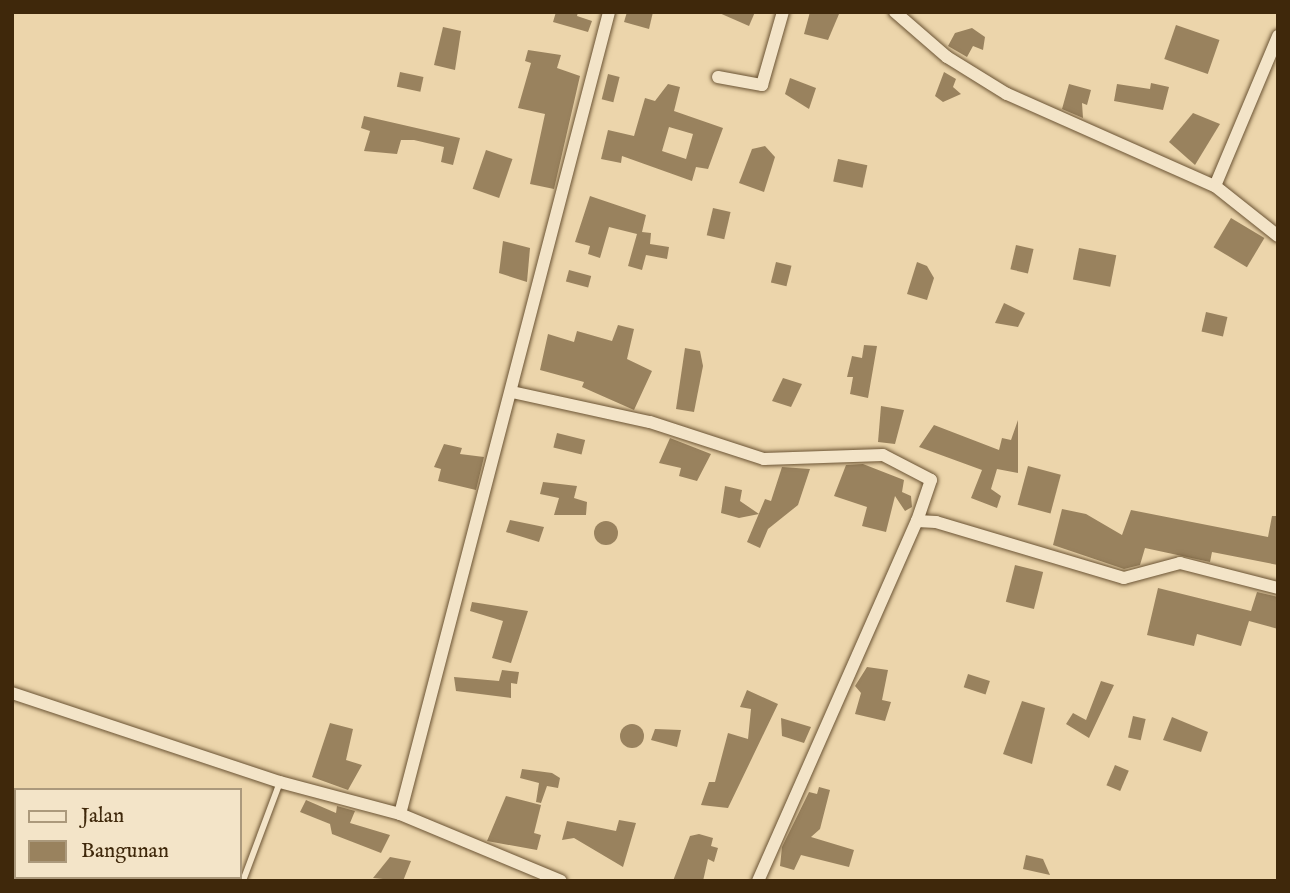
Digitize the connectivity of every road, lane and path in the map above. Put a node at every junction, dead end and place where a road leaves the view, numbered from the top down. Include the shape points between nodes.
1 (609, 12) edge
2 (783, 12) edge
3 (895, 12) edge
4 (1278, 36) edge
5 (718, 77) dead end
6 (1215, 186) junction
7 (1278, 236) edge
8 (512, 392) junction
9 (917, 521) junction
10 (1278, 588) edge
11 (12, 693) edge
12 (280, 782) junction
13 (400, 814) junction
14 (243, 881) edge
15 (561, 881) edge
16 (758, 881) edge

1 - 8 street
2 - 5 street via 762,85
3 - 6 street via 947,57 1007,94
4 - 6 street
6 - 7 street
8 - 9 street via 650,422 764,459 883,455 929,476 931,490
8 - 13 street
9 - 10 street via 936,522 1124,578 1180,563
9 - 16 street
11 - 12 street
12 - 13 street
12 - 14 lane
13 - 15 street

